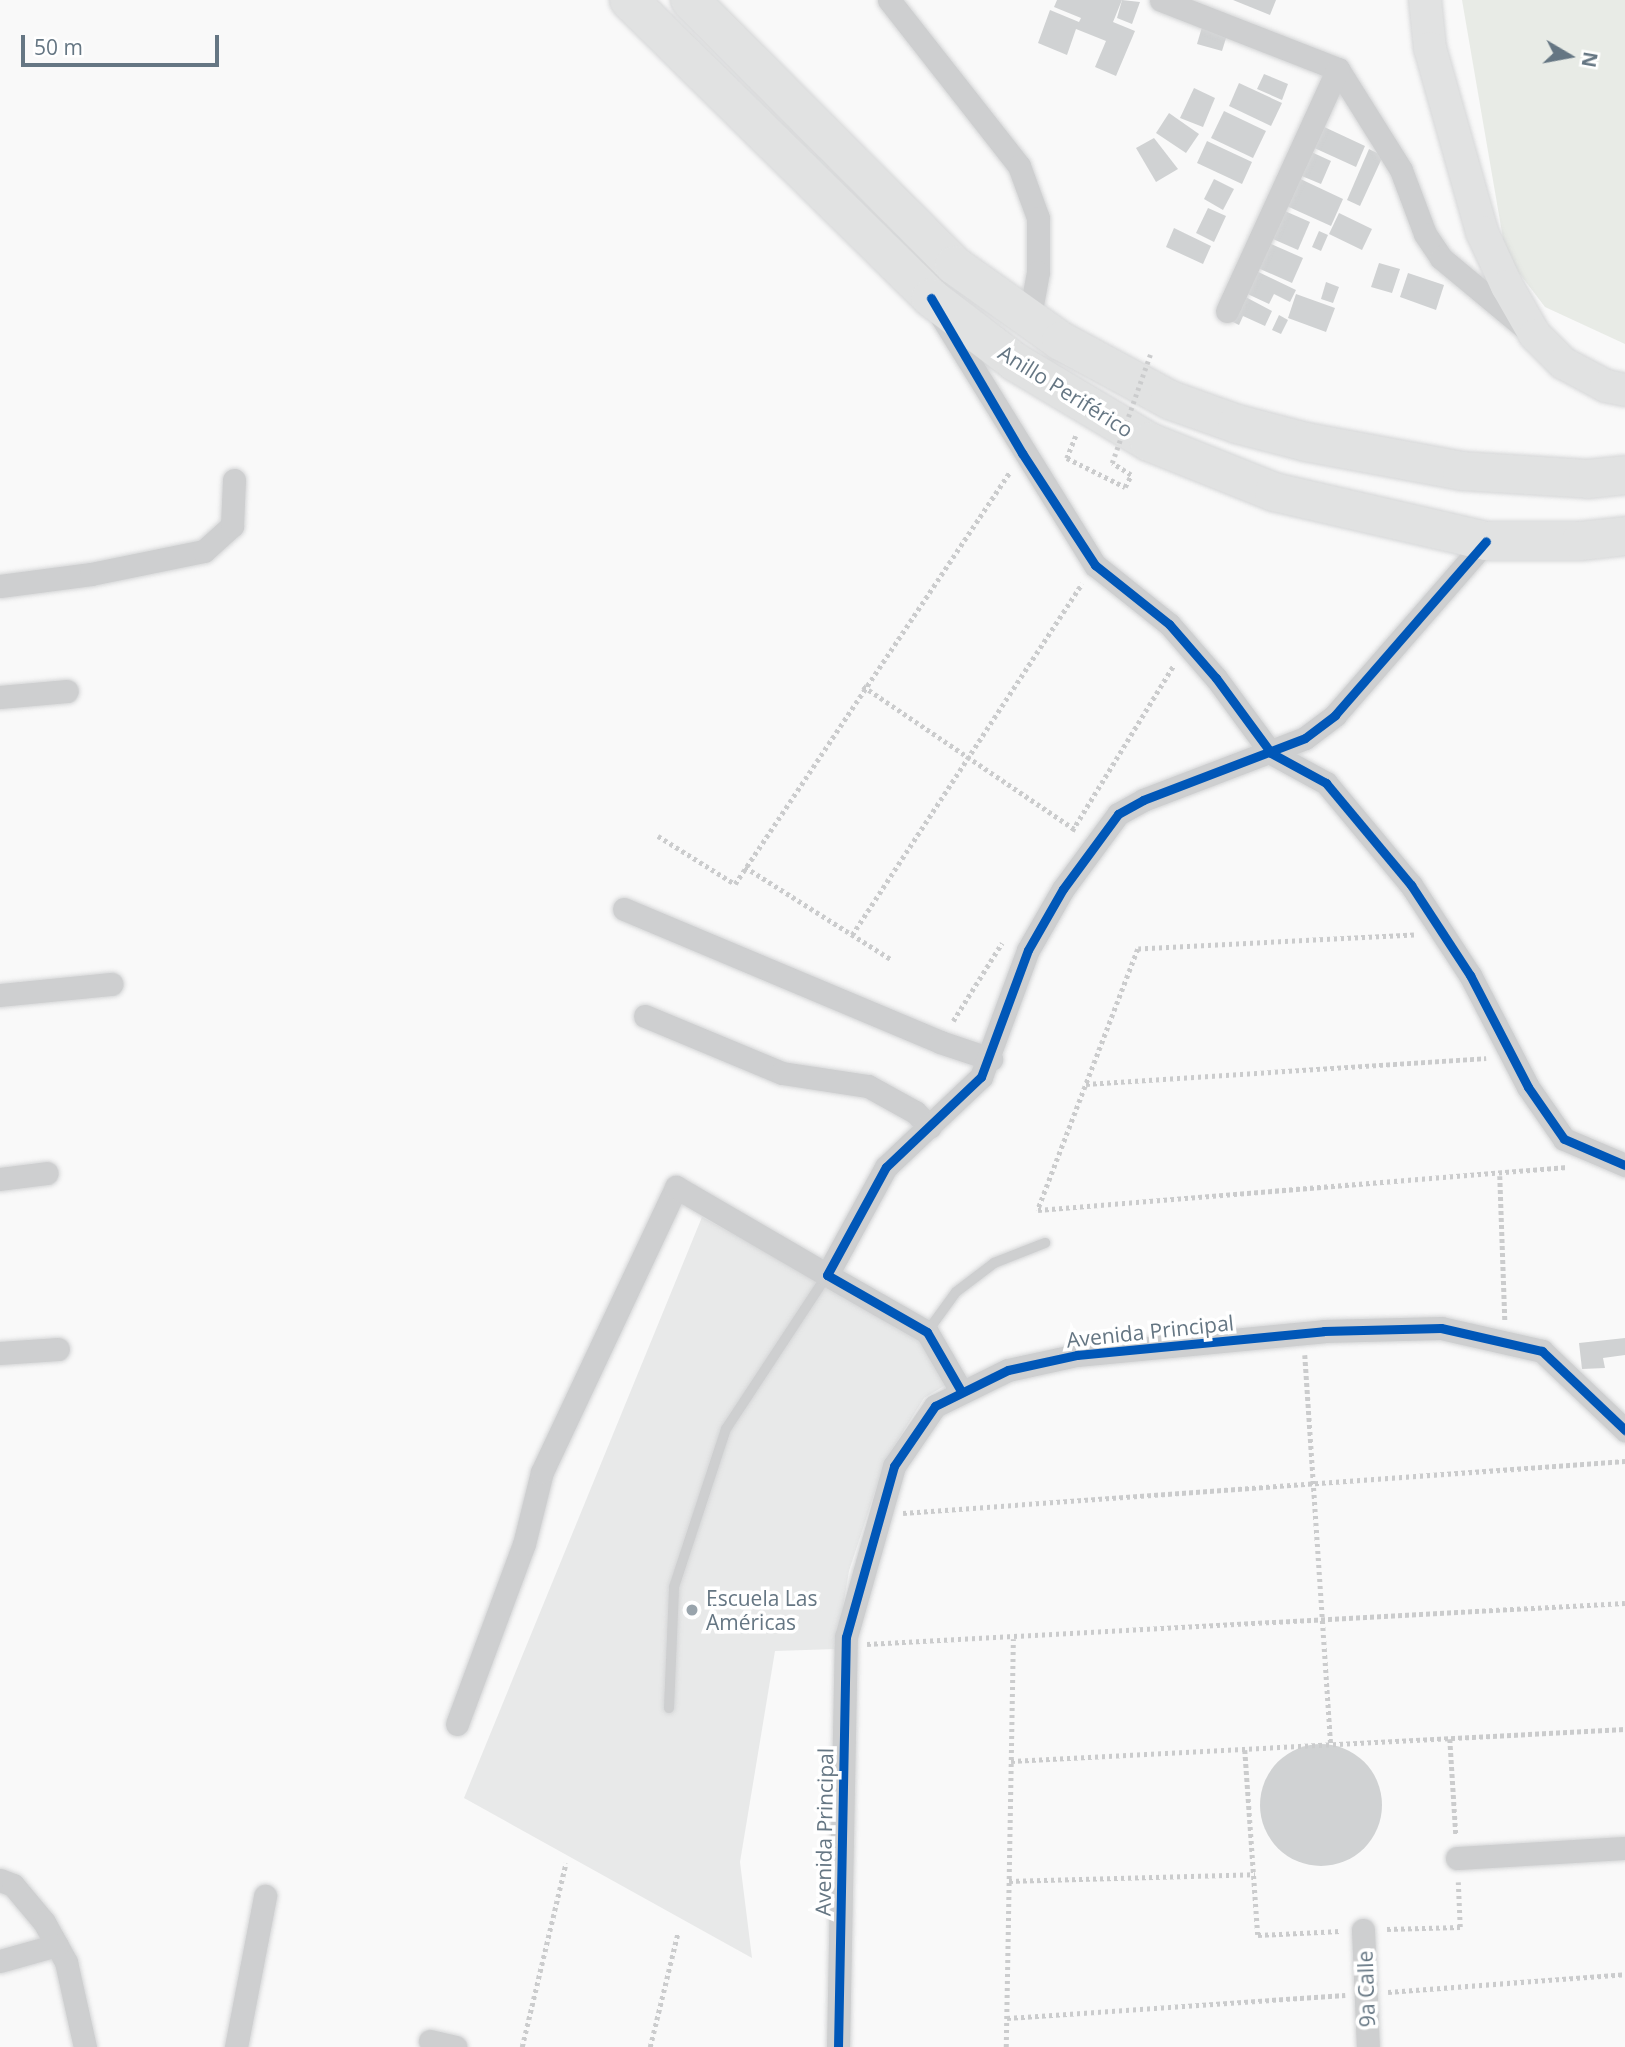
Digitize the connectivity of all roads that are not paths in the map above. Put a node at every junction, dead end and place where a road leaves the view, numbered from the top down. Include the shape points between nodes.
1 (629, 0) edge
2 (690, 0) edge
3 (889, 0) edge
4 (1161, 0) edge
5 (1425, 0) edge
6 (1338, 69) junction
7 (931, 298) junction
8 (1227, 312) dead end
9 (1029, 321) junction
10 (1535, 335) junction
11 (1625, 390) edge
12 (1625, 475) edge
13 (234, 480) dead end
14 (1625, 536) edge
15 (1486, 541) junction
16 (0, 586) edge
17 (67, 691) dead end
18 (0, 697) edge
19 (1271, 753) junction
20 (624, 909) dead end
21 (111, 984) dead end
22 (0, 995) edge
23 (645, 1016) dead end
24 (990, 1059) junction
25 (930, 1127) junction
26 (1620, 1163) edge
27 (47, 1173) dead end
28 (0, 1179) edge
29 (1045, 1243) dead end
30 (827, 1275) junction
31 (927, 1332) junction
32 (58, 1349) dead end
33 (0, 1353) edge
34 (961, 1391) junction
35 (1625, 1430) edge
36 (669, 1708) dead end
37 (457, 1724) dead end
38 (1625, 1848) edge
39 (1457, 1858) road end
40 (0, 1880) edge
41 (265, 1896) dead end
42 (1363, 1930) road end
43 (57, 1945) junction
44 (0, 1961) edge
45 (430, 2041) dead end
46 (85, 2047) edge
47 (236, 2047) edge
48 (455, 2047) edge
49 (838, 2047) edge
50 (1368, 2047) edge

1 - 7 highway, Anillo Periférico
2 - 9 highway, Anillo Periférico via 954,265
3 - 9 street via 1018,166 1038,218 1038,272
4 - 6 street
5 - 10 street via 1430,48 1482,232
6 - 8 street
6 - 10 street via 1401,170 1425,234 1441,258
7 - 15 highway, Anillo Periférico via 1015,362 1149,442 1274,492
7 - 19 street via 1022,453 1095,565 1169,624
9 - 12 highway, Anillo Periférico via 1170,400 1237,424 1462,471 1588,479
10 - 11 street via 1563,363 1606,386
13 - 16 street via 232,526 204,551 91,574
14 - 15 highway, Anillo Periférico
15 - 19 street via 1335,715 1305,738
17 - 18 street
19 - 24 street via 1143,800 1118,814 1094,843 1028,950 1004,1005
19 - 26 street via 1326,783 1411,885 1470,975 1512,1056 1564,1139
20 - 24 street
21 - 22 street
23 - 25 street via 782,1073 868,1086 915,1112
24 - 25 street via 981,1077
25 - 30 street via 886,1167
27 - 28 street
29 - 31 lane via 994,1263 956,1292
30 - 31 street
30 - 36 lane via 726,1429 674,1587
30 - 37 street via 676,1187 542,1472 524,1544
31 - 34 street via 954,1371
32 - 33 street
34 - 35 street, Avenida Principal via 1008,1370 1077,1355 1303,1333 1441,1328 1542,1351
34 - 49 street, Avenida Principal via 936,1406 894,1466 845,1645
38 - 39 street
40 - 43 street via 13,1885
41 - 47 street
42 - 50 street, 9a Calle
43 - 44 street
43 - 46 street via 66,1962
45 - 48 street

